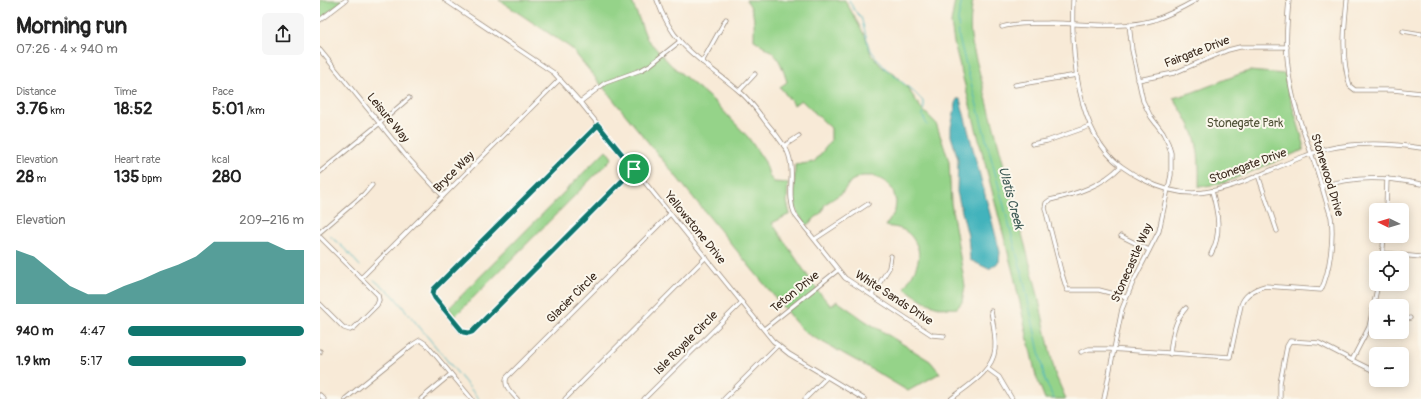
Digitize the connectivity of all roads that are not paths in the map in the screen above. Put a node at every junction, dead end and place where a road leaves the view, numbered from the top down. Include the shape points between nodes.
1 (346, 0) edge
2 (445, 0) edge
3 (657, 0) edge
4 (1073, 0) edge
5 (1196, 0) edge
6 (1289, 0) edge
7 (1347, 0) edge
8 (726, 19) dead end
9 (320, 20) edge
10 (1072, 24) junction
11 (1129, 24) junction
12 (1002, 27) dead end
13 (1403, 31) dead end
14 (1421, 34) edge
15 (679, 42) junction
16 (1287, 47) junction
17 (320, 50) edge
18 (702, 62) junction
19 (755, 74) dead end
20 (1077, 75) junction
21 (560, 79) junction
22 (1138, 80) junction
23 (1015, 85) dead end
24 (739, 91) junction
25 (1421, 94) edge
26 (409, 98) dead end
27 (580, 102) junction
28 (380, 123) junction
29 (598, 125) junction
30 (1090, 126) junction
31 (799, 136) dead end
32 (1032, 144) dead end
33 (784, 146) junction
34 (1421, 148) edge
35 (1311, 153) junction
36 (1121, 166) junction
37 (634, 169) junction
38 (320, 172) edge
39 (1258, 175) junction
40 (1388, 178) junction
41 (1421, 184) edge
42 (372, 185) dead end
43 (1321, 186) junction
44 (1168, 190) junction
45 (1212, 191) junction
46 (443, 196) junction
47 (1386, 203) edge
48 (868, 204) dead end
49 (670, 214) junction
50 (1277, 231) dead end
51 (320, 232) edge
52 (1121, 236) dead end
53 (320, 237) edge
54 (815, 239) junction
55 (1148, 250) junction
56 (1211, 254) dead end
57 (891, 256) dead end
58 (1409, 256) edge
59 (1420, 257) edge
60 (706, 258) junction
61 (838, 270) junction
62 (361, 278) junction
63 (428, 293) dead end
64 (434, 293) junction
65 (872, 295) junction
66 (1126, 297) junction
67 (742, 302) junction
68 (320, 304) edge
69 (1186, 308) dead end
70 (991, 311) dead end
71 (1369, 325) edge
72 (764, 329) junction
73 (466, 333) junction
74 (944, 336) dead end
75 (465, 338) dead end
76 (778, 345) junction
77 (1114, 350) junction
78 (1080, 352) dead end
79 (1170, 354) junction
80 (1352, 360) junction
81 (1369, 368) edge
82 (988, 369) junction
83 (451, 374) junction
84 (826, 377) junction
85 (320, 395) edge
86 (324, 399) edge
87 (345, 399) edge
88 (421, 399) edge
89 (472, 399) edge
90 (517, 399) edge
91 (565, 399) edge
92 (644, 399) edge
93 (724, 399) edge
94 (805, 399) edge
95 (864, 399) edge
96 (951, 399) edge
97 (1012, 399) edge
98 (1104, 399) edge
99 (1280, 399) edge

1 - 9 street
2 - 21 street, Yellowstone Drive
3 - 15 street, White Sands Drive
4 - 10 street, Stonegate Drive
5 - 11 street via 1154,20
6 - 16 street, Stonewood Drive
7 - 25 street via 1344,52 1351,88
8 - 18 street
10 - 11 street
10 - 12 street via 1013,24
10 - 20 street, Stonegate Drive
11 - 22 street, Stonecastle Way
13 - 14 street
15 - 18 street, White Sands Drive
15 - 27 street via 650,66 605,82
16 - 22 street, Fairgate Drive via 1240,47 1174,73
16 - 35 street, Stonewood Drive via 1296,110
17 - 28 street, Leisure Way
18 - 24 street, White Sands Drive
19 - 24 street
20 - 23 street
20 - 30 street, Stonegate Drive
21 - 27 street, Yellowstone Drive
21 - 46 street, Bryce Way
22 - 44 street, Stonecastle Way via 1147,110 1164,133 1171,153
24 - 33 street, White Sands Drive
26 - 28 street
27 - 29 street, Yellowstone Drive
28 - 38 street
28 - 46 street, Leisure Way
29 - 37 street, Yellowstone Drive
29 - 64 street via 436,288
30 - 32 street
30 - 36 street, Stonegate Drive via 1097,140
31 - 33 street
33 - 54 street, White Sands Drive via 791,159 790,191 794,215
34 - 35 street, Stonegate Drive via 1368,144 1335,147
35 - 39 street, Stonegate Drive
35 - 43 street, Stonewood Drive
36 - 44 street, Stonegate Drive via 1151,184
36 - 66 street via 1100,183 1086,190 1050,200 1045,208 1067,290 1099,290
37 - 49 street, Yellowstone Drive
37 - 73 street via 472,332
39 - 45 street, Stonegate Drive
39 - 50 street
40 - 41 street
40 - 43 street via 1363,178
40 - 47 street
42 - 51 street
43 - 79 street, Stonewood Drive via 1331,217 1333,236 1322,290 1265,286 1256,289 1249,293 1241,305 1230,357
44 - 45 street, Stonegate Drive via 1191,193
44 - 55 street, Stonecastle Way via 1159,231
45 - 56 street via 1218,230
46 - 62 street, Bryce Way
48 - 54 street
49 - 60 street, Yellowstone Drive
49 - 90 street, Glacier Circle via 503,381
52 - 55 street
53 - 62 street
54 - 61 street, White Sands Drive
55 - 66 street, Stonecastle Way
57 - 65 street via 889,268
58 - 59 street
60 - 67 street, Yellowstone Drive
60 - 91 street
61 - 65 street, White Sands Drive via 851,283
61 - 72 street, Teton Drive
62 - 68 street via 378,295 379,300 354,328 344,328
63 - 64 street
64 - 73 street via 435,298
65 - 74 street, White Sands Drive via 932,335
66 - 77 street, Stonecastle Way
67 - 72 street, Yellowstone Drive
67 - 92 street, Isle Royale Circle
69 - 79 street via 1175,324
70 - 82 street via 995,349
71 - 80 street
72 - 76 street, Yellowstone Drive
73 - 75 street
76 - 84 street, Yellowstone Drive
76 - 93 street
77 - 78 street, Stonewood Drive via 1089,349
77 - 79 street, Stonewood Drive
77 - 98 street, Stonecastle Way
80 - 81 street
80 - 99 street via 1319,343 1290,340 1280,383
82 - 96 street
82 - 97 street via 999,377
83 - 87 street via 420,340
83 - 88 street
83 - 89 street
84 - 94 street
84 - 95 street, Yellowstone Drive
85 - 86 street

